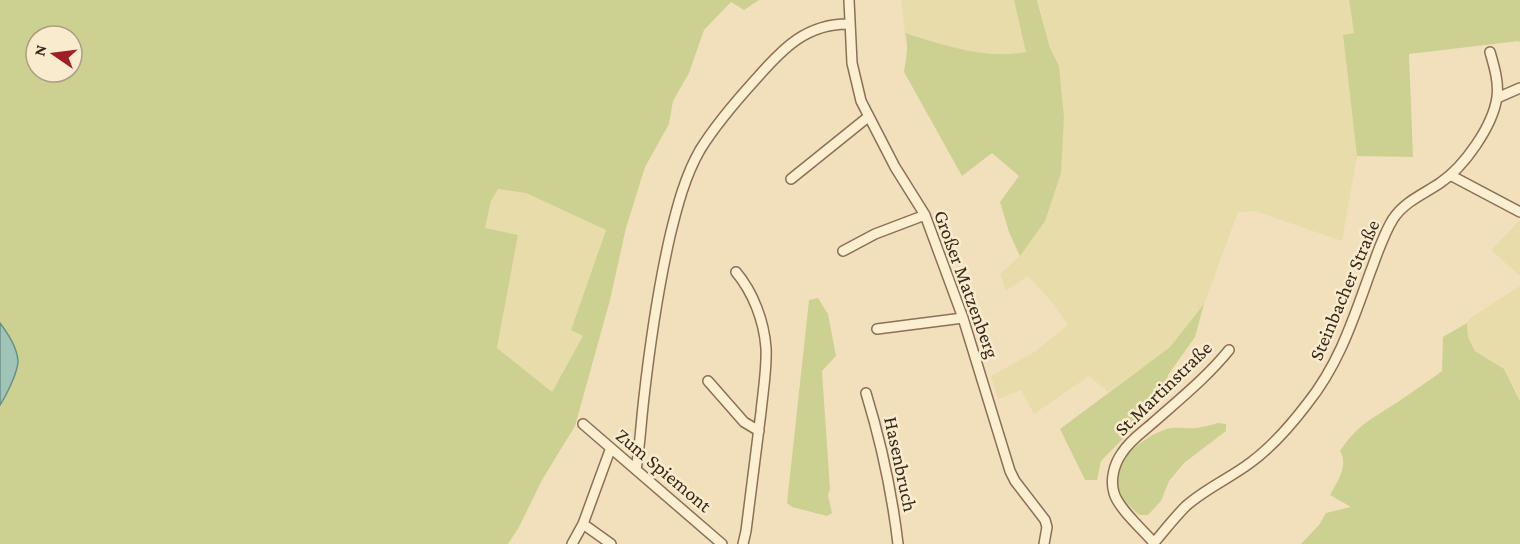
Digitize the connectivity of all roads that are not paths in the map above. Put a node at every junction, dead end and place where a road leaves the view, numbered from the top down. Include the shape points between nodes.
1 (849, 0) edge
2 (850, 24) junction
3 (1491, 52) dead end
4 (1520, 88) edge
5 (1497, 98) junction
6 (868, 117) junction
7 (1450, 175) junction
8 (791, 179) dead end
9 (1520, 212) edge
10 (925, 215) junction
11 (843, 251) dead end
12 (736, 272) dead end
13 (963, 318) junction
14 (877, 328) dead end
15 (1229, 350) dead end
16 (708, 381) dead end
17 (866, 393) dead end
18 (583, 424) dead end
19 (759, 431) junction
20 (610, 450) junction
21 (636, 470) junction
22 (583, 524) junction
23 (572, 544) edge
24 (611, 544) edge
25 (722, 544) edge
26 (742, 544) edge
27 (897, 544) edge
28 (1044, 544) edge
29 (1154, 544) edge

1 - 2 street, Großer Matzenberg
2 - 6 street, Großer Matzenberg via 855,81
2 - 21 street via 825,25 789,45 740,97 696,160 676,212 667,250
3 - 5 street, Steinbacher Straße
4 - 5 street
5 - 7 street, Steinbacher Straße via 1472,151
6 - 8 street
6 - 10 street, Großer Matzenberg
7 - 9 street
7 - 29 street, Steinbacher Straße via 1394,217 1341,352 1307,404 1252,461 1188,504
10 - 11 street
10 - 13 street, Großer Matzenberg
12 - 19 street via 754,302 766,348
13 - 14 street
13 - 28 street, Großer Matzenberg via 1010,471 1045,520
15 - 29 street, St.Martinstraße via 1211,372 1132,441 1115,466 1112,479 1117,500
16 - 19 street via 744,422
17 - 27 street, Hasenbruch via 895,516
18 - 20 street, Zum Spiemont
19 - 26 street
20 - 21 street, Zum Spiemont
20 - 22 street
21 - 25 street, Zum Spiemont
22 - 23 street
22 - 24 street

